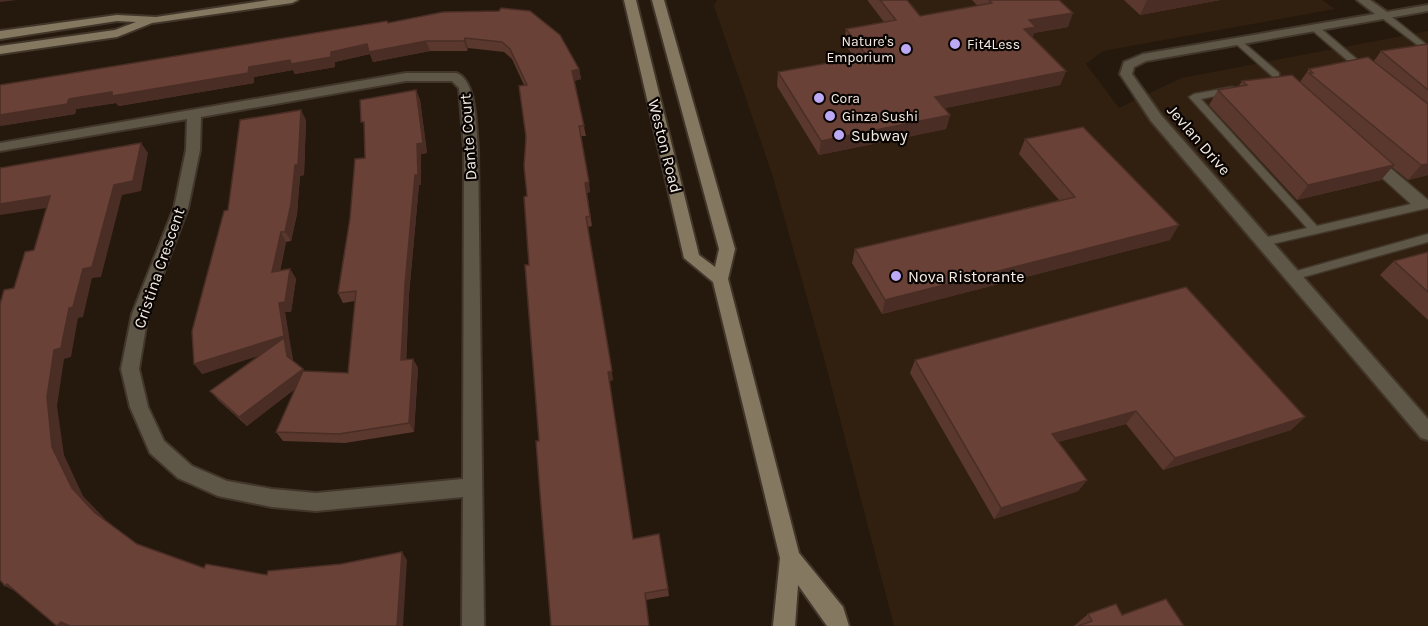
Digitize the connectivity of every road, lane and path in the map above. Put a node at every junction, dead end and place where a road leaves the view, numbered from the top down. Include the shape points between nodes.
1 (292, 0) edge
2 (630, 0) edge
3 (658, 0) edge
4 (1363, 0) edge
5 (1428, 8) edge
6 (1385, 16) junction
7 (156, 20) junction
8 (1315, 28) junction
9 (0, 35) edge
10 (1238, 41) junction
11 (1426, 47) edge
12 (0, 50) edge
13 (1276, 75) junction
14 (1376, 79) edge
15 (1285, 80) edge
16 (1269, 83) edge
17 (1248, 87) edge
18 (194, 114) junction
19 (0, 147) edge
20 (1428, 204) edge
21 (1315, 230) junction
22 (1428, 238) edge
23 (1263, 242) junction
24 (1293, 276) junction
25 (720, 279) junction
26 (1428, 432) edge
27 (472, 487) junction
28 (790, 558) junction
29 (473, 626) edge
30 (784, 626) edge
31 (838, 626) edge

1 - 7 main road
2 - 25 main road, Weston Road via 692,258
3 - 25 main road, Weston Road via 727,249
4 - 6 street
5 - 6 street, Jevlan Drive
6 - 8 street, Jevlan Drive
6 - 11 lane
7 - 9 main road via 117,18
7 - 12 main road via 117,33
8 - 10 street, Jevlan Drive
8 - 14 lane
10 - 13 lane
10 - 23 street, Jevlan Drive via 1143,58 1128,65 1126,74 1156,118
13 - 15 lane
13 - 16 lane via 1280,81
17 - 21 lane via 1194,97
18 - 19 street, Dante Court
18 - 27 street, Cristina Crescent via 193,150 181,208 140,315 130,369 139,407 157,447 185,472 225,490 272,498 316,502
18 - 27 street, Dante Court via 406,77 456,77 465,88 471,148
20 - 21 lane via 1370,158 1420,206
21 - 23 lane
22 - 24 lane
23 - 24 street, Jevlan Drive
24 - 26 street, Jevlan Drive
25 - 28 main road, Weston Road
27 - 29 street, Dante Court
28 - 30 main road, Weston Road
28 - 31 main road, Weston Road via 835,615

